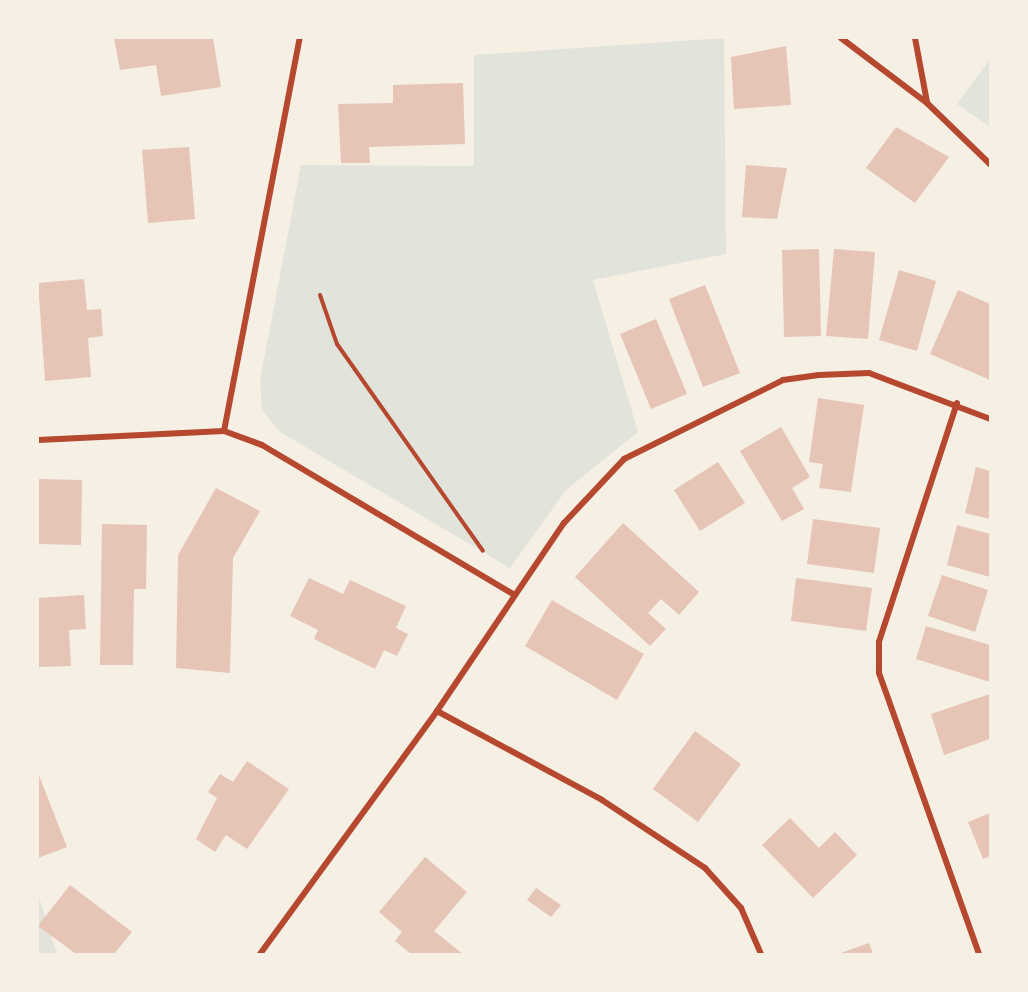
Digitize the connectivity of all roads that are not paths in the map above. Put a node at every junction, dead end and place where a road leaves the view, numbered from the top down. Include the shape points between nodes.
1 (300, 38) edge
2 (841, 38) edge
3 (915, 38) edge
4 (927, 102) junction
5 (990, 164) edge
6 (957, 403) junction
7 (990, 419) edge
8 (224, 430) junction
9 (38, 440) edge
10 (515, 595) junction
11 (437, 711) junction
12 (260, 954) edge
13 (761, 954) edge
14 (979, 954) edge

1 - 8 street
2 - 4 street
3 - 4 street
4 - 5 street
6 - 7 street
6 - 10 street via 869,373 783,381 624,459 564,523
6 - 14 street via 879,642 879,673
8 - 9 street
8 - 10 street via 262,445
10 - 11 street
11 - 12 street
11 - 13 street via 602,800 705,868 741,908

